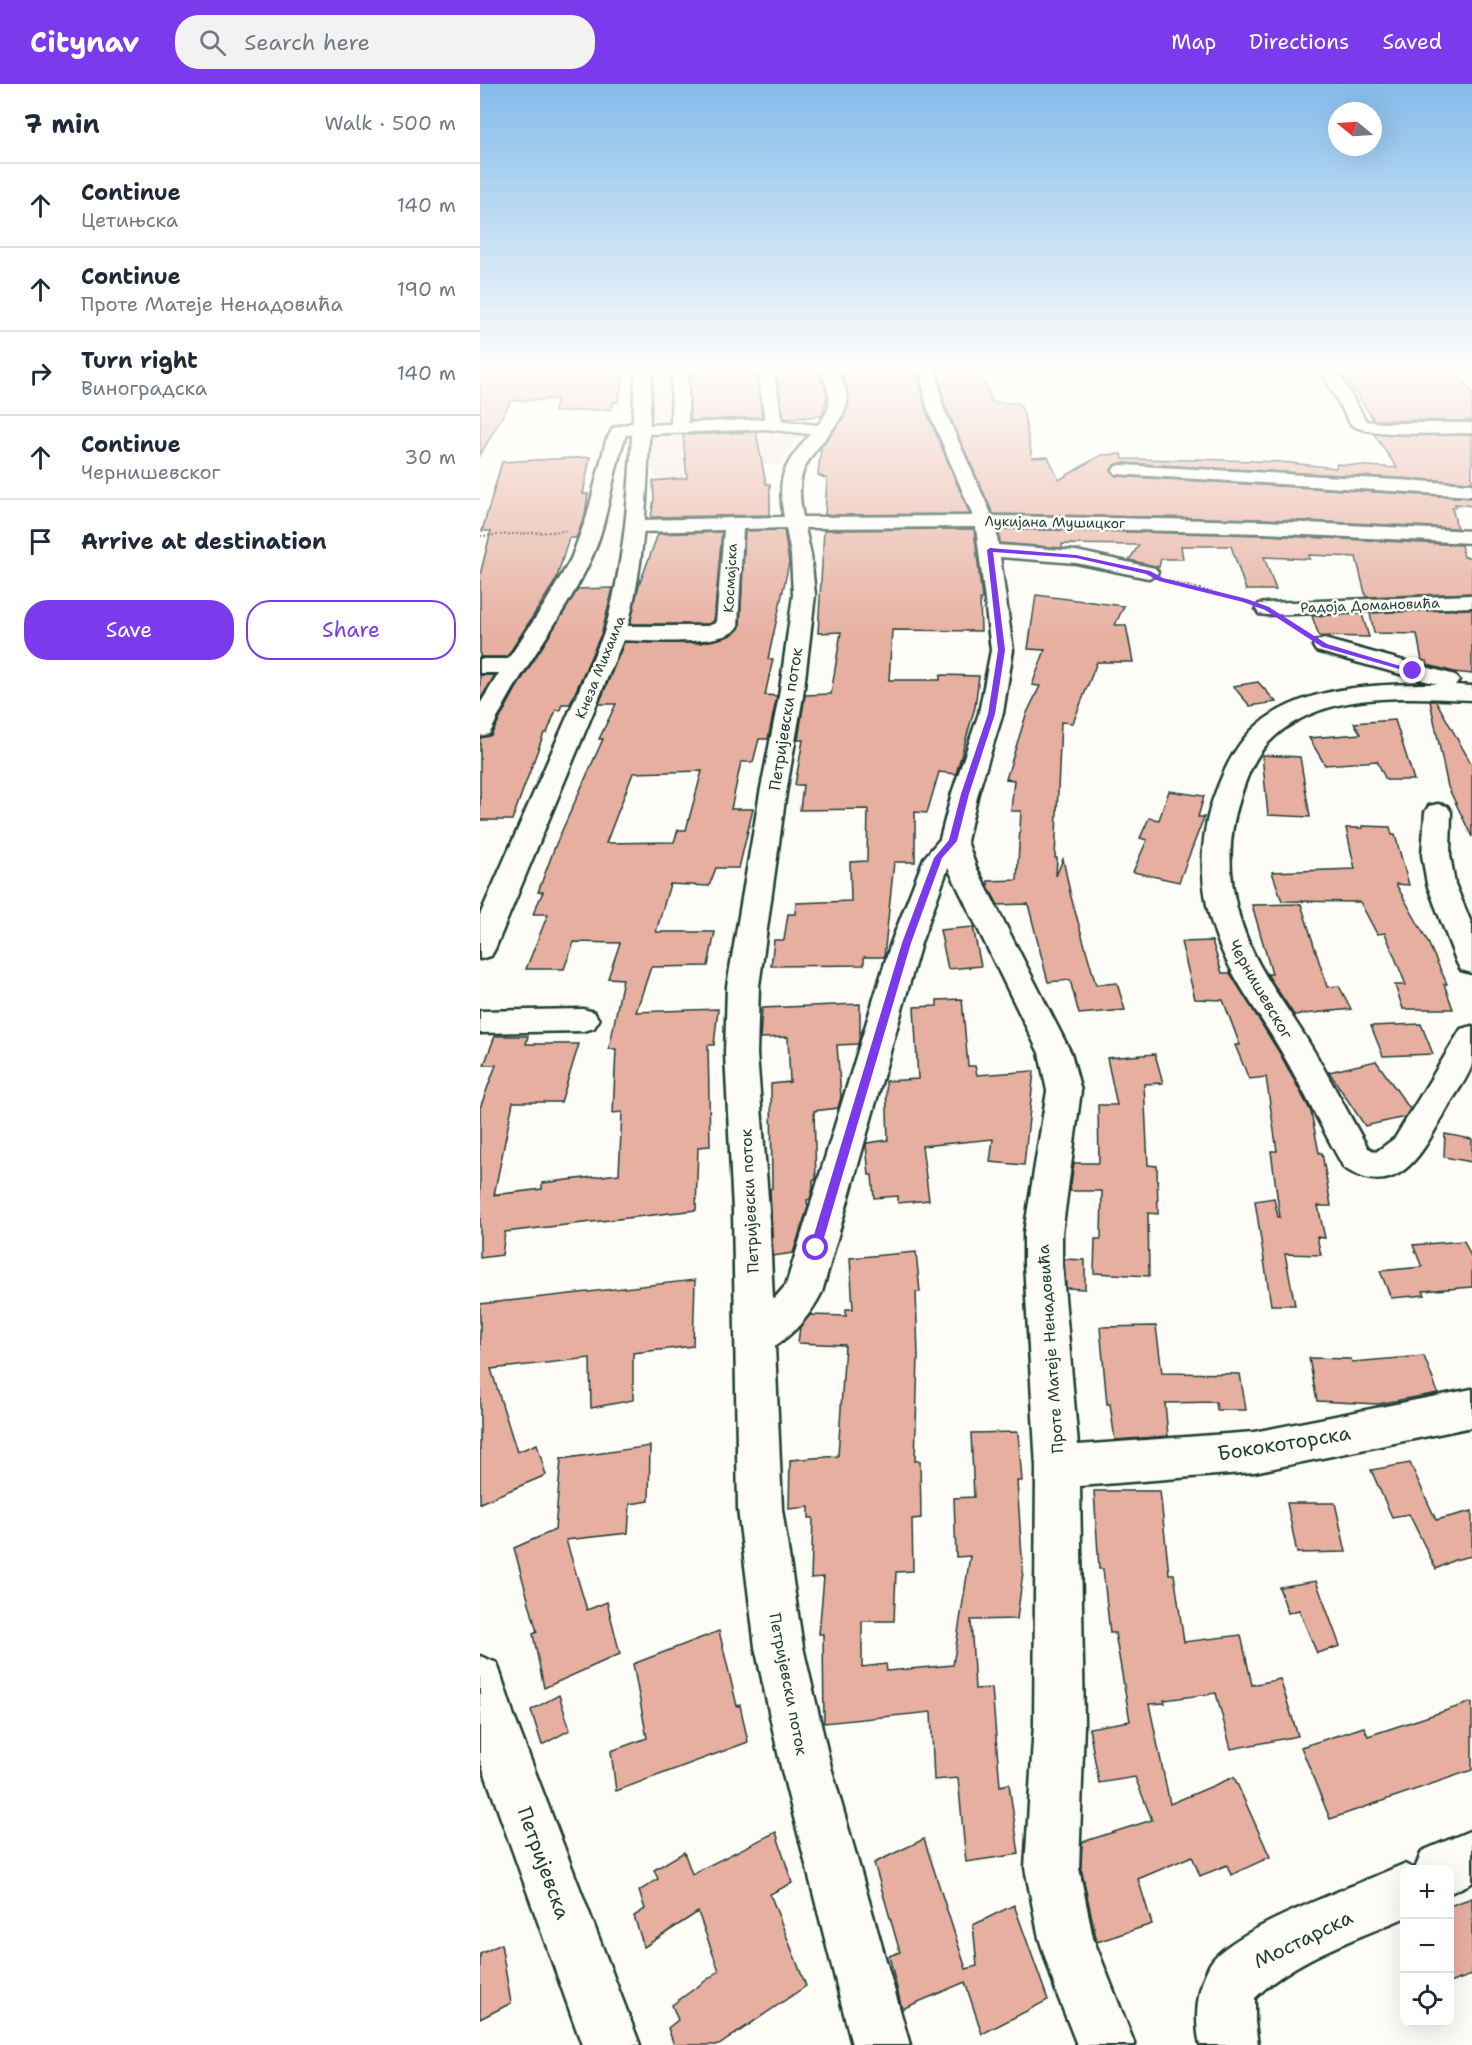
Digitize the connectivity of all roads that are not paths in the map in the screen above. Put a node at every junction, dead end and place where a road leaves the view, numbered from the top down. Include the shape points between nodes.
1 (612, 458) edge
2 (639, 458) edge
3 (802, 458) edge
4 (956, 458) edge
5 (1122, 471) dead end
6 (1472, 490) edge
7 (794, 523) junction
8 (734, 524) junction
9 (638, 526) junction
10 (987, 535) junction
11 (1472, 537) edge
12 (1148, 572) road end
13 (1472, 601) edge
14 (1267, 609) road end
15 (615, 633) junction
16 (1324, 646) dead end
17 (480, 666) edge
18 (516, 666) junction
19 (1472, 687) edge
20 (1472, 693) edge
21 (480, 729) edge
22 (1437, 812) dead end
23 (953, 841) junction
24 (480, 949) edge
25 (1472, 963) edge
26 (583, 1020) dead end
27 (480, 1022) edge
28 (1472, 1037) edge
29 (756, 1337) junction
30 (1472, 1408) edge
31 (1058, 1467) junction
32 (480, 1680) edge
33 (1472, 1856) edge
34 (1451, 1865) edge
35 (1400, 1893) edge
36 (611, 2045) edge
37 (880, 2045) edge
38 (1106, 2045) edge
39 (1229, 2045) edge

1 - 18 street via 593,530 562,597
2 - 9 street, Кнеза Михаила
3 - 7 street, Петријевски поток via 793,470 789,494
4 - 10 street
5 - 6 street
7 - 8 street, Лукијана Мушицког
7 - 10 street, Лукијана Мушицког
7 - 29 street, Петријевски поток via 803,565 804,595 791,696 753,916 742,1014
8 - 9 street, Лукијана Мушицког
8 - 15 street, Космајска via 727,627 710,633
9 - 15 street, Кнеза Михаила via 625,603
10 - 11 street, Лукијана Мушицког via 1201,523
10 - 12 street
10 - 23 street via 1002,650 991,714
13 - 14 street, Радоја Домановића
15 - 24 street, Кнеза Михаила
16 - 19 street
17 - 18 street
18 - 21 street
20 - 28 street, Чернишевског via 1351,694 1296,712 1258,740 1242,761 1218,829 1218,889 1232,939 1356,1158 1367,1165 1383,1167 1407,1147
22 - 25 street via 1436,855 1441,884
23 - 29 street via 938,858 906,943 803,1293 779,1322
23 - 31 street, Проте Матеје Ненадовића via 962,867 1055,1053 1064,1091 1043,1233
26 - 27 street
29 - 37 street, Петријевски поток via 760,1509 779,1647 806,1767
30 - 31 street, Бококоторска via 1254,1452
31 - 38 street, Проте Матеје Ненадовића via 1059,1724 1052,1868 1066,1938
32 - 36 street, Петријевска via 490,1719
33 - 34 street
35 - 39 street, Мостарска via 1314,1930 1246,1968 1230,1984 1226,2015

